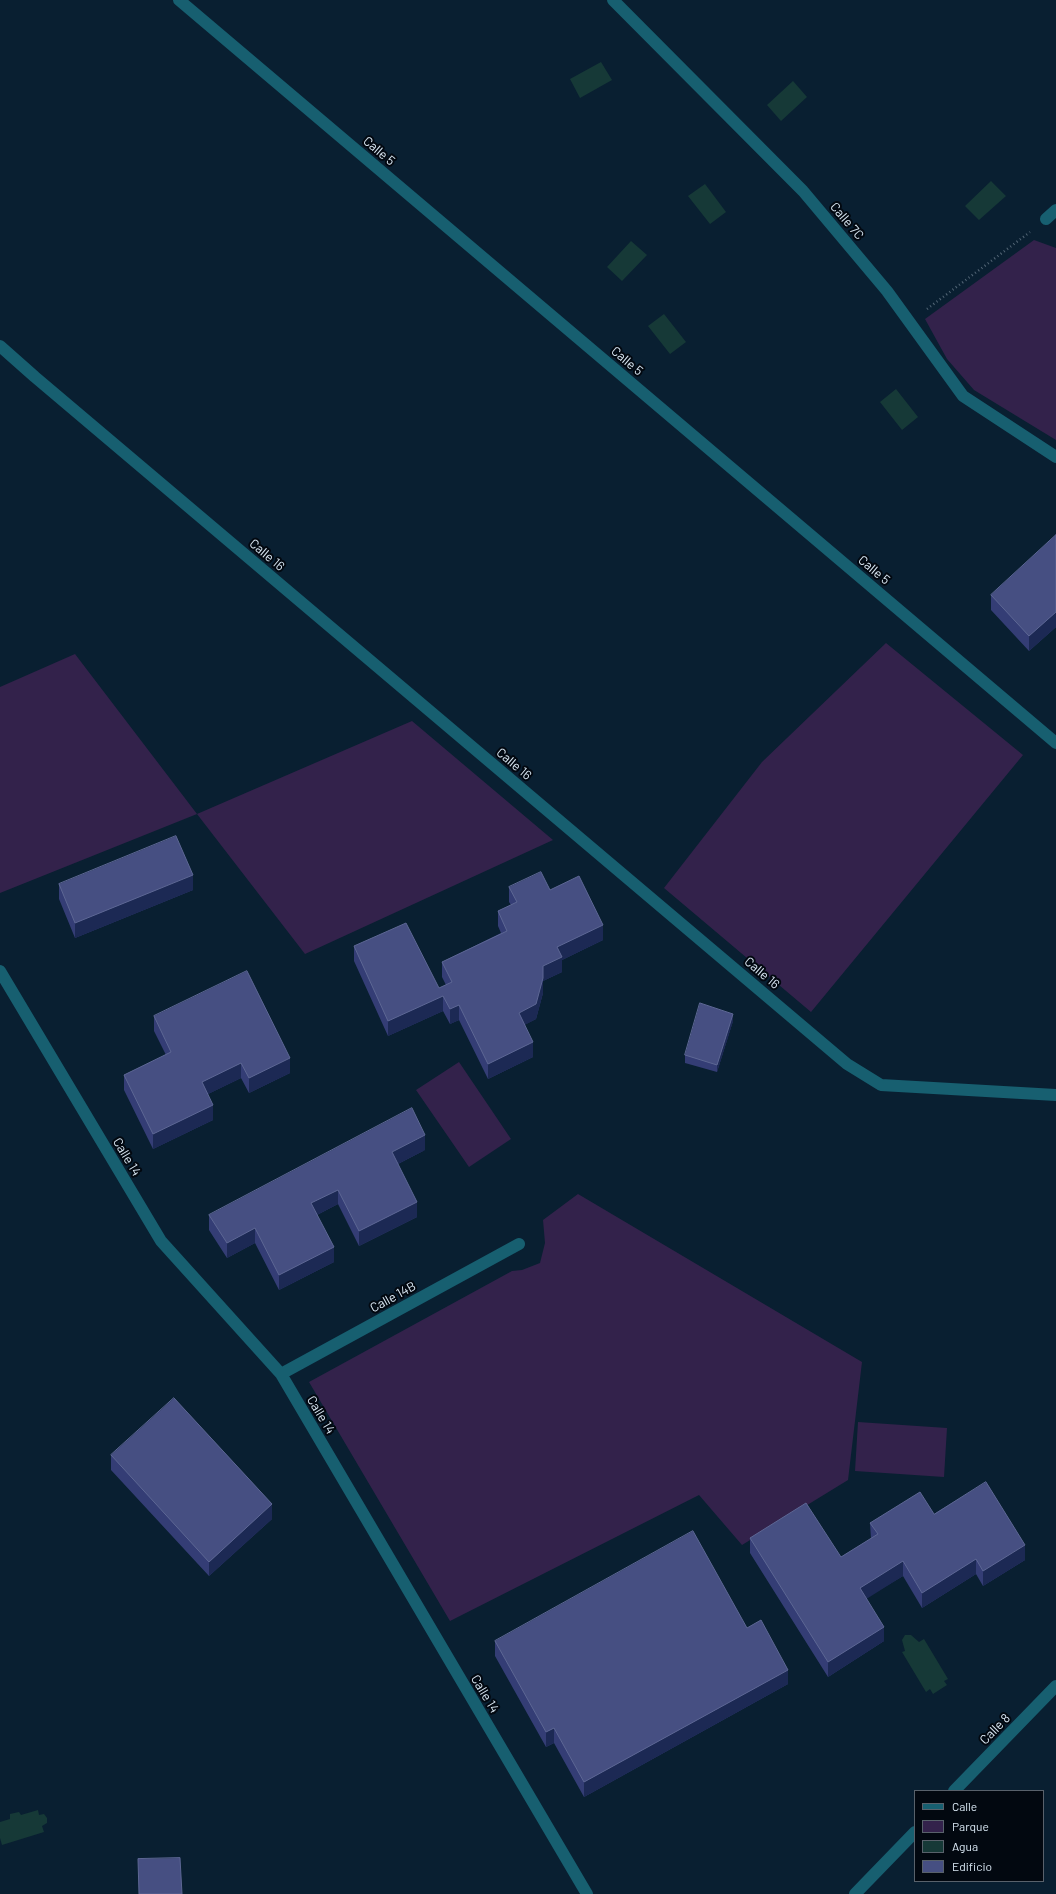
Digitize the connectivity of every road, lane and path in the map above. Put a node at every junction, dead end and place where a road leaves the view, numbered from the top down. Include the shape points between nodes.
1 (179, 0) edge
2 (613, 0) edge
3 (1056, 210) edge
4 (1046, 219) joint
5 (910, 323) junction
6 (0, 346) edge
7 (1056, 457) edge
8 (1056, 743) edge
9 (0, 971) edge
10 (1056, 1095) edge
11 (519, 1244) dead end
12 (281, 1374) junction
13 (1056, 1686) edge
14 (955, 1790) edge
15 (914, 1833) edge
16 (587, 1894) edge
17 (855, 1894) edge

1 - 8 street, Calle 5
2 - 5 street, Calle 7C via 803,191
3 - 4 street
4 - 5 path
5 - 7 street, Calle 7C via 963,396
6 - 10 street, Calle 16 via 847,1064 881,1085
9 - 12 street, Calle 14 via 161,1241
11 - 12 street, Calle 14B
12 - 16 street, Calle 14
13 - 14 street, Calle 8
15 - 17 street

